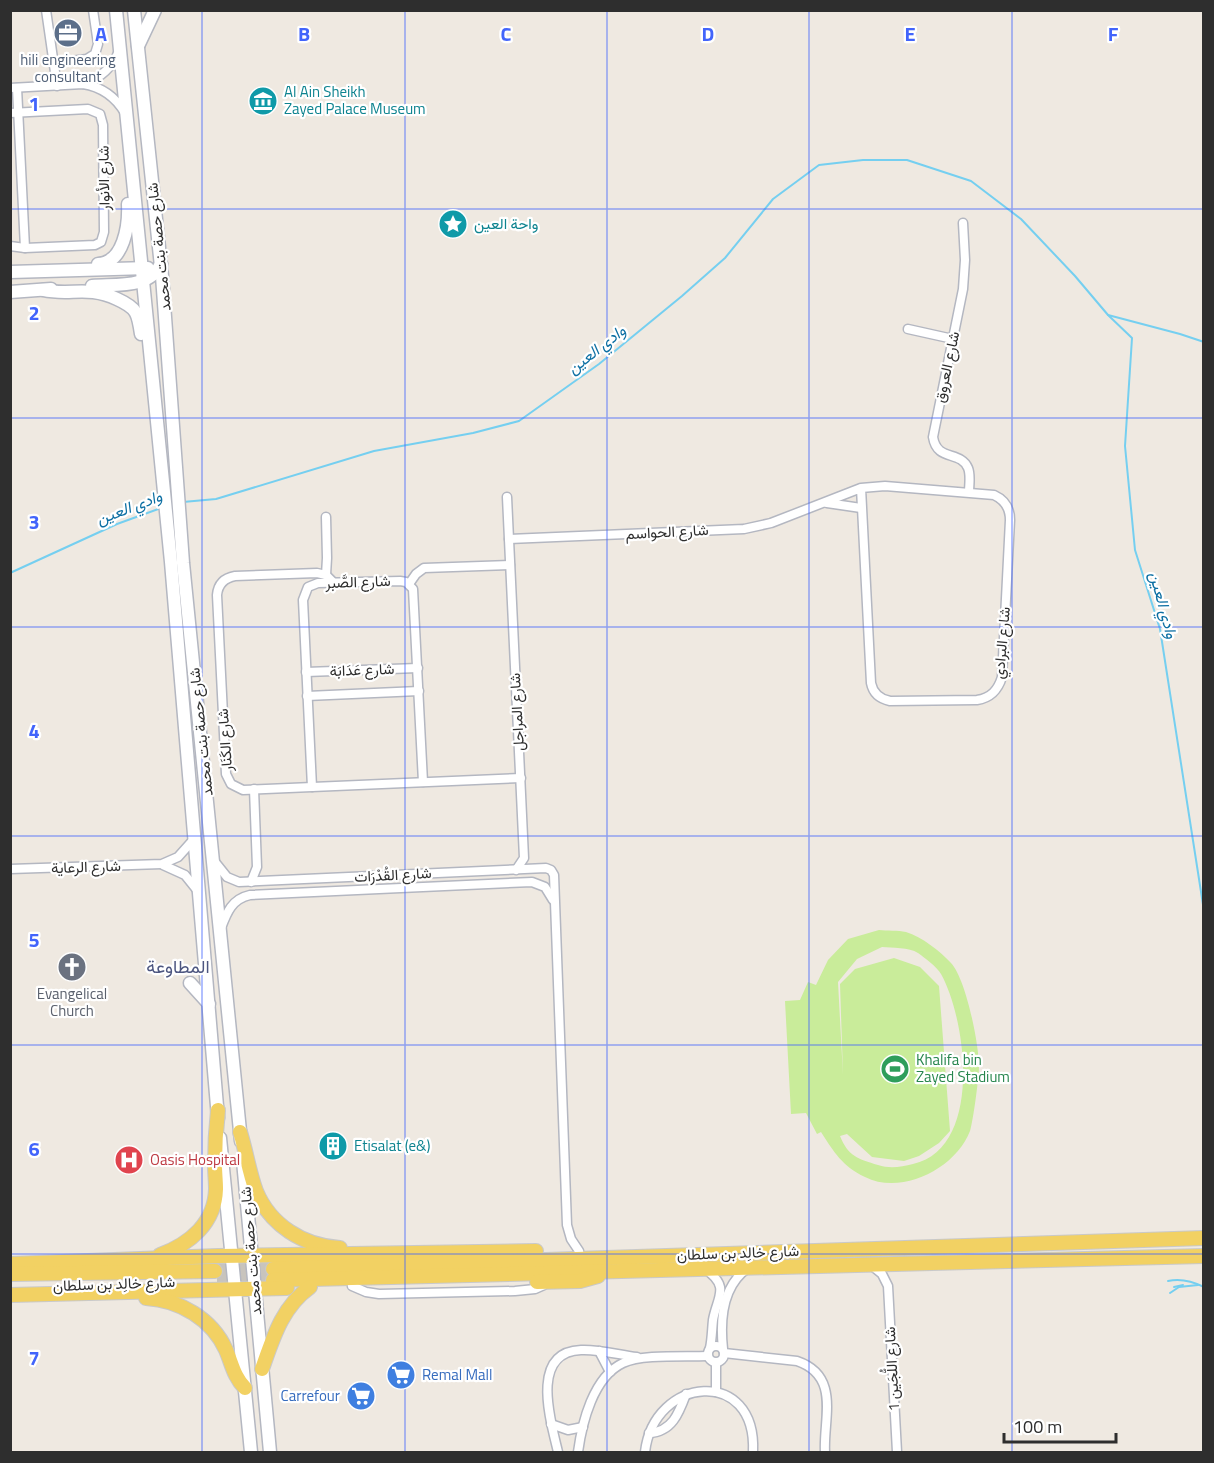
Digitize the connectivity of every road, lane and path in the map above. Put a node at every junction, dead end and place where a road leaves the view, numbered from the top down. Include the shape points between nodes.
1 (46, 10) edge
2 (93, 10) edge
3 (116, 10) edge
4 (134, 10) edge
5 (155, 10) edge
6 (121, 45) junction
7 (138, 47) junction
8 (54, 63) junction
9 (82, 84) junction
10 (57, 86) junction
11 (14, 88) edge
12 (14, 112) edge
13 (128, 120) junction
14 (133, 173) junction
15 (21, 181) junction
16 (10, 182) edge
17 (963, 223) dead end
18 (10, 246) edge
19 (25, 248) junction
20 (142, 267) junction
21 (59, 270) junction
22 (160, 271) junction
23 (10, 272) edge
24 (143, 282) junction
25 (43, 290) junction
26 (10, 292) edge
27 (908, 329) dead end
28 (953, 339) junction
29 (152, 372) junction
30 (861, 488) junction
31 (969, 492) junction
32 (507, 497) dead end
33 (821, 503) junction
34 (861, 508) junction
35 (326, 518) dead end
36 (509, 539) junction
37 (177, 563) junction
38 (510, 566) junction
39 (326, 575) junction
40 (334, 583) junction
41 (409, 584) junction
42 (417, 668) junction
43 (306, 672) junction
44 (418, 691) junction
45 (307, 696) junction
46 (520, 778) junction
47 (423, 782) junction
48 (312, 787) junction
49 (254, 789) junction
50 (195, 838) junction
51 (524, 858) junction
52 (214, 859) junction
53 (162, 864) junction
54 (257, 867) junction
55 (10, 869) edge
56 (535, 869) junction
57 (516, 870) junction
58 (554, 877) junction
59 (295, 880) junction
60 (268, 881) junction
61 (251, 882) junction
62 (539, 883) junction
63 (295, 893) junction
64 (199, 895) junction
65 (554, 901) junction
66 (220, 928) junction
67 (190, 983) dead end
68 (209, 1004) junction
69 (218, 1110) junction
70 (240, 1132) junction
71 (1203, 1238) edge
72 (579, 1251) junction
73 (440, 1254) junction
74 (232, 1256) junction
75 (252, 1256) junction
76 (655, 1256) junction
77 (1203, 1256) edge
78 (142, 1260) junction
79 (900, 1263) junction
80 (10, 1264) edge
81 (871, 1264) junction
82 (748, 1268) junction
83 (705, 1269) junction
84 (605, 1271) junction
85 (10, 1274) edge
86 (888, 1286) junction
87 (10, 1287) edge
88 (310, 1287) junction
89 (235, 1289) junction
90 (255, 1289) junction
91 (114, 1292) junction
92 (10, 1295) edge
93 (719, 1314) junction
94 (723, 1351) junction
95 (599, 1352) junction
96 (709, 1352) junction
97 (644, 1358) junction
98 (716, 1363) junction
99 (262, 1369) junction
100 (610, 1372) junction
101 (245, 1389) junction
102 (716, 1392) junction
103 (686, 1394) junction
104 (551, 1424) junction
105 (583, 1427) junction
106 (649, 1433) junction
107 (824, 1451) edge
108 (251, 1452) edge
109 (270, 1452) edge
110 (558, 1452) edge
111 (578, 1452) edge
112 (645, 1452) edge
113 (753, 1452) edge
114 (897, 1452) edge

1 - 8 street
2 - 8 street via 98,44 95,54 87,59
3 - 6 main road, شارع حصة بنت محمد
4 - 7 main road, شارع حصة بنت محمد
5 - 7 main road
6 - 9 street via 107,70
6 - 13 main road, شارع حصة بنت محمد
7 - 22 main road, شارع حصة بنت محمد
8 - 10 street
9 - 10 street
9 - 13 street via 100,88 114,98
10 - 11 street
11 - 12 street
12 - 15 street
12 - 19 street, شارع الأنوار via 88,108 100,114 103,125 103,238 94,245
13 - 14 main road, شارع حصة بنت محمد
14 - 20 main road, شارع حصة بنت محمد
14 - 21 main road via 128,225 116,256 105,264
15 - 16 street
15 - 19 street
17 - 28 street, شارع العروق via 964,280
18 - 19 street, شارع الأنوار
20 - 21 main road
20 - 22 main road
20 - 24 main road, شارع حصة بنت محمد
21 - 23 main road
22 - 24 main road
22 - 37 main road, شارع حصة بنت محمد via 172,424
24 - 25 main road
24 - 29 main road, شارع حصة بنت محمد
25 - 26 main road
25 - 29 main road via 97,291 131,306 137,314 143,351
27 - 28 street
28 - 31 street, شارع العروق via 933,437 940,452 966,464
29 - 37 main road, شارع حصة بنت محمد
30 - 31 street, شارع البرادي
30 - 33 street, شارع البرادي
30 - 34 street, شارع البرادي
31 - 34 street, شارع البرادي via 998,497 1010,516 1002,676 995,691 983,699 890,701 873,690
32 - 36 street, شارع المراجل
33 - 34 street
33 - 36 street, شارع الحواسم via 744,529
35 - 39 street
36 - 38 street, شارع المراجل
37 - 50 main road, شارع حصة بنت محمد
37 - 52 main road, شارع حصة بنت محمد
38 - 41 street via 424,568
38 - 46 street, شارع المراجل
39 - 40 street
39 - 49 street, شارع الكَنَار via 235,576 223,581 217,591 226,774 237,788
40 - 41 street, شارع الصَّبر
40 - 43 street, شارع الصَّبر via 315,584 304,593
41 - 42 street, شارع الصَّبر via 414,596
42 - 43 street, شارع عَدَابَة
42 - 44 street, شارع الصَّبر
43 - 45 street, شارع الصَّبر
44 - 45 street, شارع عَدَابَة
44 - 47 street, شارع الصَّبر
45 - 48 street, شارع الصَّبر
46 - 47 street, شارع الكَنَار
46 - 51 street, شارع المراجل
47 - 48 street, شارع الكَنَار
48 - 49 street, شارع الكَنَار
49 - 54 street
50 - 53 street via 178,857
50 - 64 main road, شارع حصة بنت محمد
51 - 56 street
51 - 57 street
52 - 61 street, شارع القُدْرَات via 230,880
52 - 66 main road, شارع حصة بنت محمد
53 - 55 street, شارع الرعاية
53 - 64 street via 185,875
54 - 60 street
54 - 61 street
56 - 57 street, شارع القُدْرَات
56 - 58 street, شارع القُدْرَات via 550,869
56 - 62 street
57 - 59 street, شارع القُدْرَات
58 - 62 street
58 - 65 street
59 - 60 street, شارع القُدْرَات
59 - 63 street
60 - 61 street, شارع القُدْرَات
62 - 63 street, شارع القُدْرَات
62 - 65 street
63 - 66 street, شارع القُدْرَات via 240,898 230,907
64 - 68 main road, شارع حصة بنت محمد
65 - 72 street via 567,1225
66 - 70 main road, شارع حصة بنت محمد
67 - 68 main road
68 - 69 main road, شارع حصة بنت محمد
69 - 74 main road, شارع حصة بنت محمد
69 - 78 main road via 216,1188 207,1219 186,1243
70 - 73 main road via 260,1199 292,1234 328,1247
70 - 75 main road, شارع حصة بنت محمد
71 - 76 main road, شارع خالِد بن سلطان
72 - 73 main road
72 - 76 main road
73 - 75 main road
74 - 75 main road
74 - 78 main road
74 - 89 main road, شارع حصة بنت محمد
75 - 90 main road, شارع حصة بنت محمد
76 - 84 main road, شارع خالِد بن سلطان via 273,1275
77 - 79 main road, شارع خالِد بن سلطان
78 - 80 main road
79 - 81 main road, شارع خالِد بن سلطان
79 - 86 street
81 - 82 main road, شارع خالِد بن سلطان
81 - 86 street
82 - 83 main road, شارع خالِد بن سلطان
82 - 93 street via 732,1285
83 - 84 main road, شارع خالِد بن سلطان
83 - 93 street via 721,1290
84 - 88 main road via 586,1280 550,1282
85 - 87 main road, شارع خالِد بن سلطان via 216,1276
86 - 114 street, شارع اللُّجَين 1
88 - 90 main road
88 - 99 main road via 285,1312
89 - 90 main road
89 - 91 main road
89 - 101 main road, شارع حصة بنت محمد
90 - 99 main road, شارع حصة بنت محمد
91 - 92 main road
91 - 101 main road via 172,1303 201,1318 224,1345
93 - 94 street
93 - 96 street
94 - 96 street via 716,1346
94 - 98 street via 722,1360
94 - 107 street via 797,1361 813,1370 827,1399
95 - 97 street
95 - 100 street
95 - 104 street via 575,1350 555,1362 548,1379
96 - 97 street
96 - 98 street via 710,1361
97 - 100 street via 623,1363
98 - 102 street
99 - 109 main road, شارع حصة بنت محمد
100 - 105 street via 596,1393
101 - 108 main road, شارع حصة بنت محمد
102 - 103 street
102 - 113 street via 730,1397 745,1411 752,1431
103 - 106 street via 665,1408
103 - 106 street via 672,1424
104 - 105 street via 568,1430
104 - 110 street
105 - 111 street
106 - 112 street

